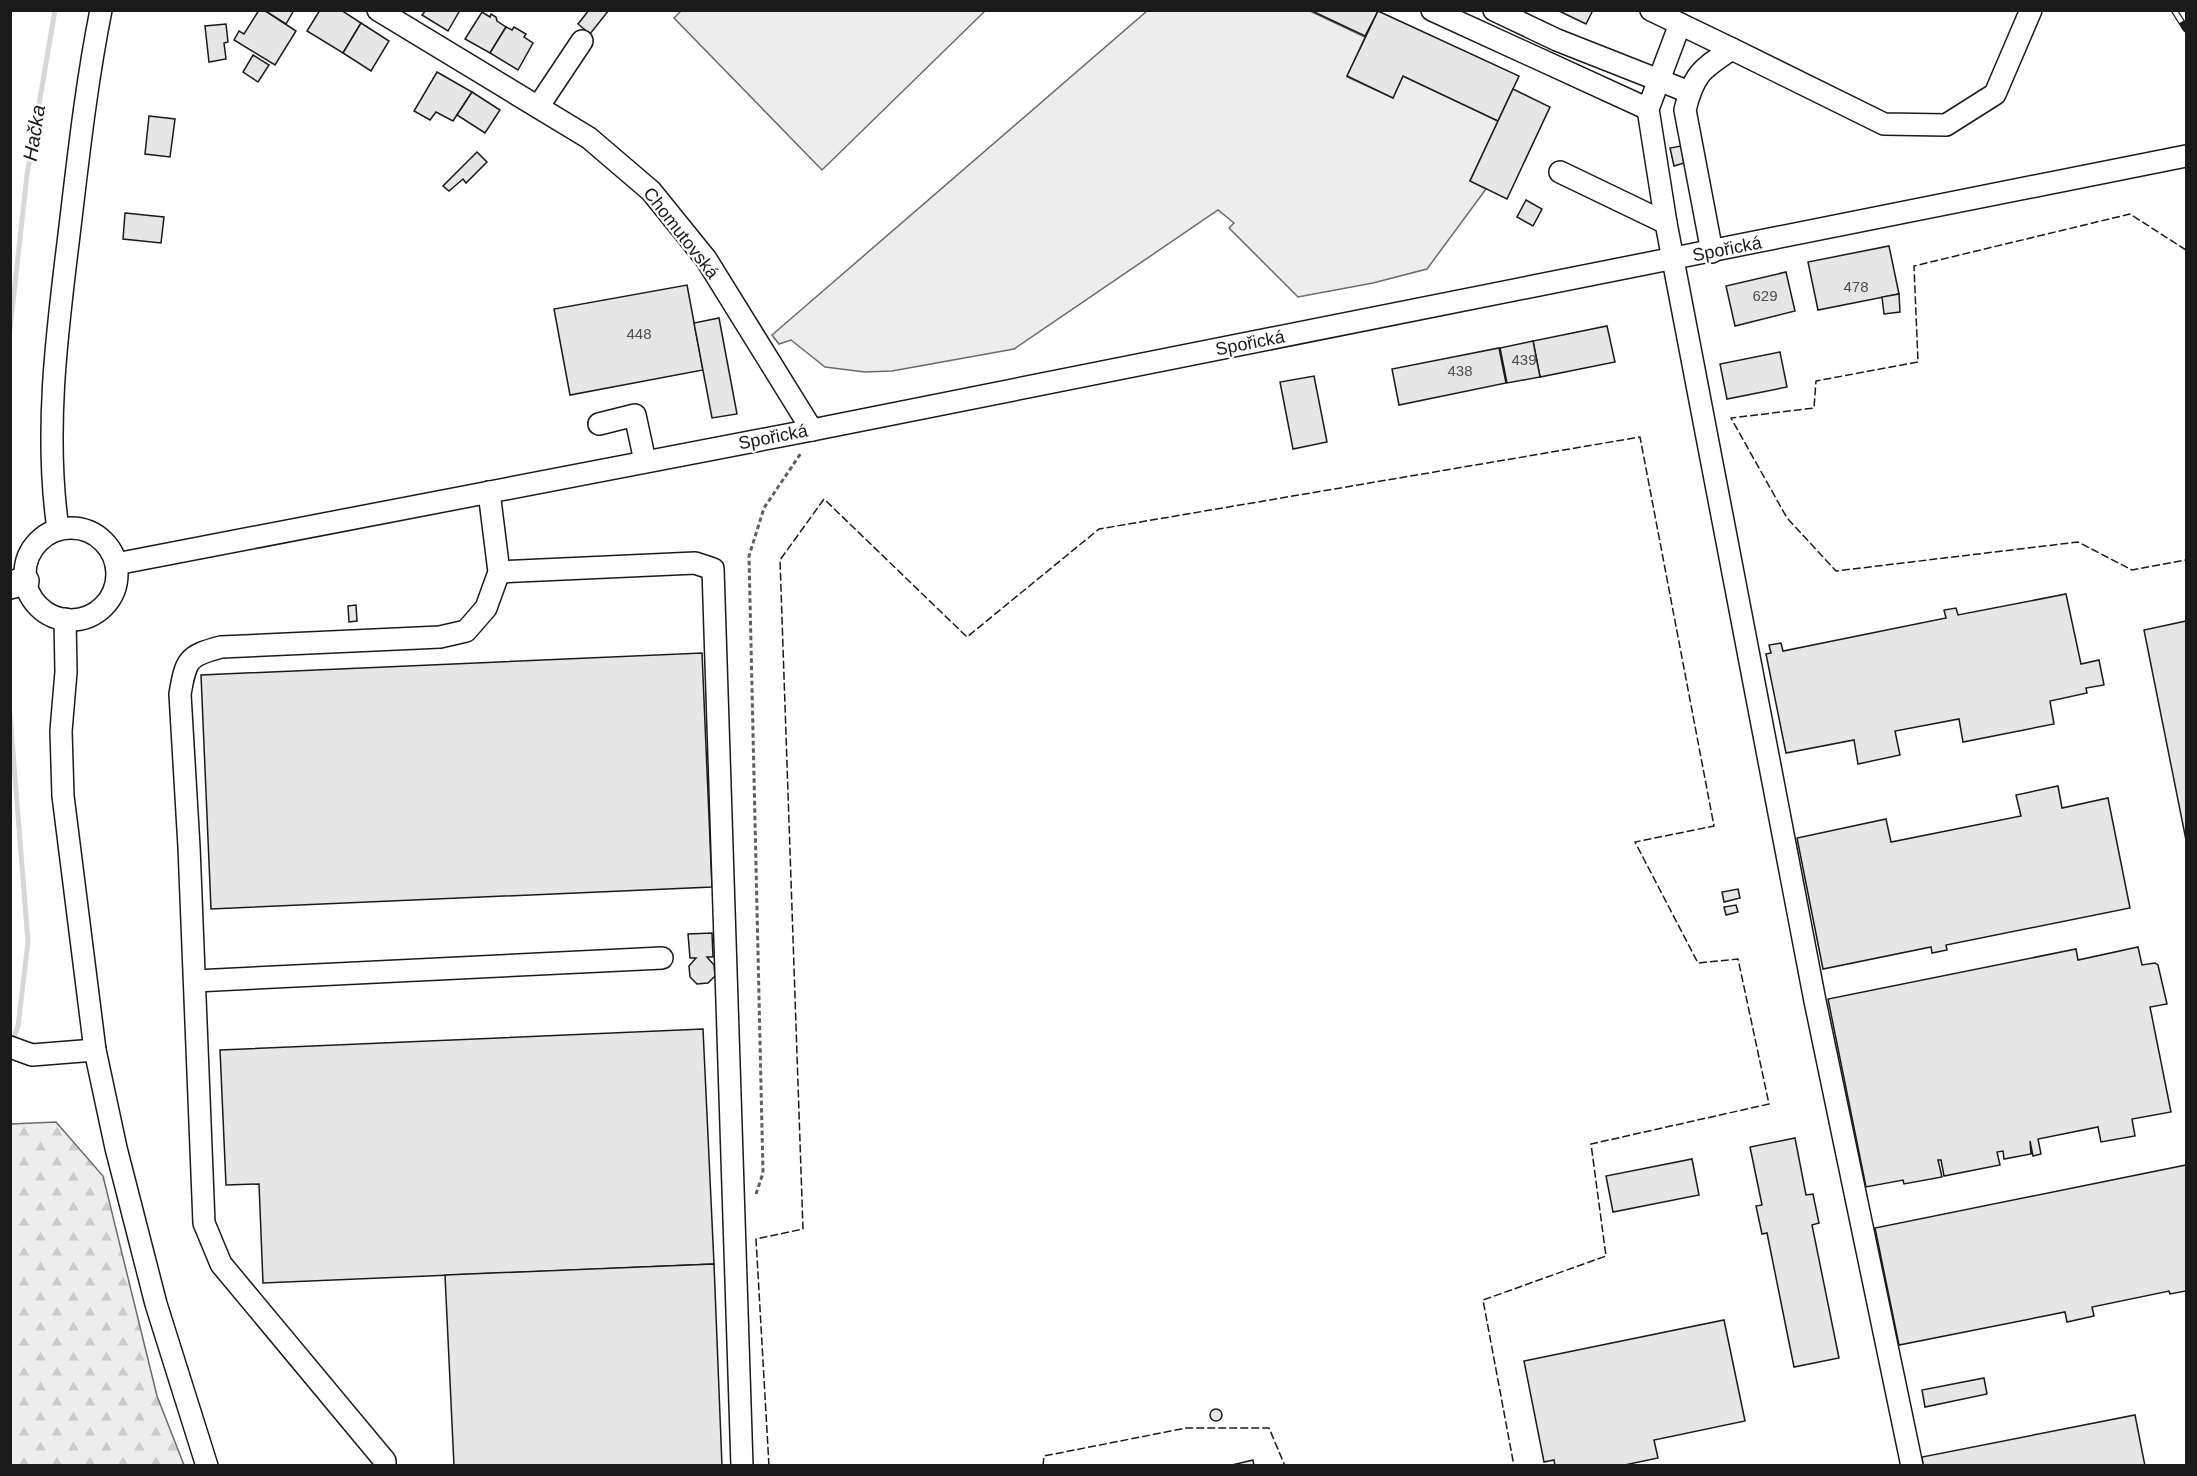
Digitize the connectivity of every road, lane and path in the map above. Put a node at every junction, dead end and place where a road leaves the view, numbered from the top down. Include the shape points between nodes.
1 (101, 10) edge
2 (378, 10) edge
3 (1432, 10) edge
4 (1494, 10) edge
5 (1651, 10) edge
6 (2031, 10) edge
7 (1680, 24) junction
8 (582, 41) dead end
9 (1732, 49) junction
10 (1660, 78) junction
11 (1689, 92) junction
12 (538, 107) junction
13 (1648, 109) junction
14 (2187, 156) edge
15 (1560, 172) dead end
16 (1666, 223) junction
17 (1712, 252) junction
18 (1673, 260) junction
19 (599, 424) dead end
20 (812, 429) junction
21 (645, 461) junction
22 (489, 492) junction
23 (58, 529) junction
24 (116, 564) junction
25 (499, 572) junction
26 (19, 582) edge
27 (65, 619) junction
28 (662, 958) dead end
29 (195, 981) junction
30 (10, 1047) edge
31 (95, 1050) junction
32 (756, 1194) dead end
33 (207, 1466) edge
34 (385, 1466) edge
35 (742, 1466) edge
36 (1911, 1466) edge

1 - 23 street via 87,83 57,328 51,421
2 - 12 street, Chomutovská
3 - 13 street
4 - 10 street via 1557,40
5 - 7 street
6 - 9 street via 1995,94 1946,125 1884,124
7 - 9 street
7 - 10 street
8 - 12 street
9 - 11 street via 1701,69
10 - 11 street
10 - 13 street
11 - 17 street via 1685,110
12 - 20 street, Chomutovská via 589,138 651,190 706,259
13 - 16 street
14 - 17 street, Spořická
15 - 16 street
16 - 18 street
17 - 18 street, Spořická
18 - 20 street, Spořická
18 - 36 street via 1815,1000
19 - 21 street via 635,415
20 - 21 street, Spořická
20 - 32 path via 796,463 764,508 749,556 763,1173
21 - 22 street, Spořická
22 - 24 street, Spořická
22 - 25 street
23 - 24 street via 77,528 94,534 108,547
23 - 26 street via 41,539 29,555
24 - 27 street via 115,588 101,609 78,619
25 - 29 street via 486,608 466,631 440,637 221,647 196,653 185,669 180,694
25 - 35 street via 696,563 713,569
26 - 27 street via 39,606
27 - 31 street via 63,796
28 - 29 street
29 - 34 street via 204,1223 221,1264 385,1461
30 - 31 street via 32,1055
31 - 33 street via 153,1293

